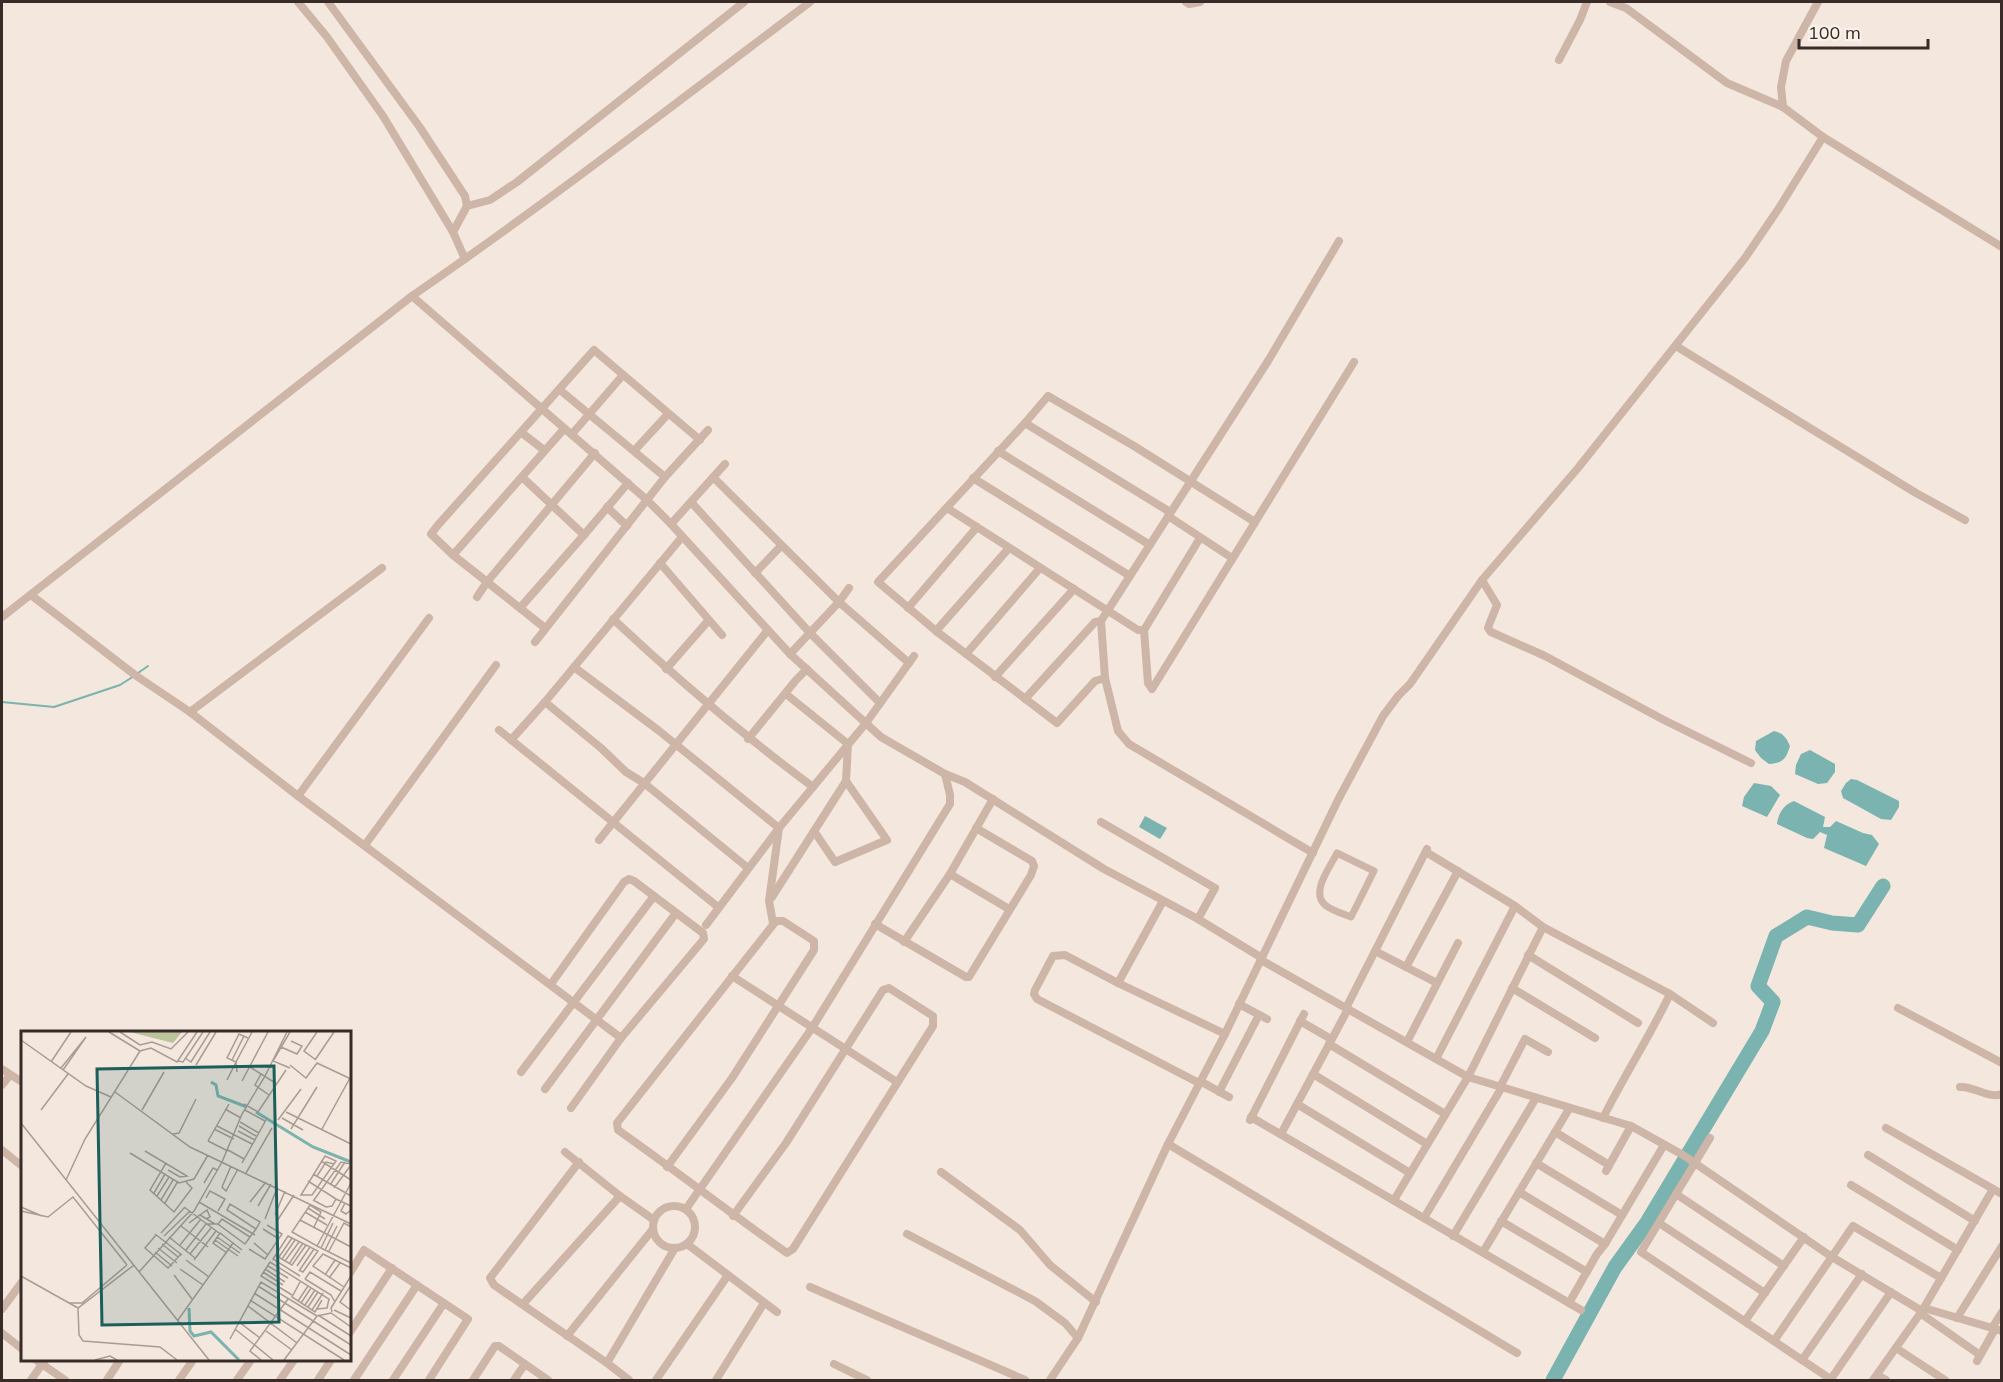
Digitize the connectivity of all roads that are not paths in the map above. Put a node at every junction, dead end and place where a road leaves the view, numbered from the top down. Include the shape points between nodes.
1 (298, 2) edge
2 (328, 2) edge
3 (744, 2) edge
4 (810, 2) edge
5 (1186, 2) edge
6 (1200, 2) edge
7 (1587, 2) edge
8 (1610, 2) edge
9 (1818, 2) edge
10 (1559, 60) dead end
11 (1784, 106) junction
12 (1823, 136) junction
13 (466, 206) junction
14 (453, 232) junction
15 (1339, 241) dead end
16 (2001, 247) edge
17 (465, 259) junction
18 (412, 296) junction
19 (1676, 346) junction
20 (1354, 362) dead end
21 (623, 375) junction
22 (560, 390) junction
23 (543, 409) junction
24 (668, 414) junction
25 (589, 415) junction
26 (1025, 423) junction
27 (708, 430) dead end
28 (568, 431) junction
29 (522, 433) junction
30 (700, 440) junction
31 (544, 450) junction
32 (634, 451) junction
33 (998, 451) junction
34 (595, 453) junction
35 (725, 464) dead end
36 (522, 477) junction
37 (665, 477) junction
38 (713, 477) junction
39 (973, 478) junction
40 (1190, 482) junction
41 (628, 483) junction
42 (647, 500) junction
43 (691, 502) junction
44 (552, 505) junction
45 (607, 507) junction
46 (947, 508) junction
47 (1169, 514) junction
48 (1965, 520) dead end
49 (1255, 522) junction
50 (671, 524) junction
51 (627, 526) junction
52 (977, 527) junction
53 (584, 535) junction
54 (682, 537) junction
55 (1200, 538) junction
56 (1150, 544) junction
57 (781, 546) junction
58 (1009, 548) junction
59 (453, 555) junction
60 (1232, 558) junction
61 (660, 563) junction
62 (382, 568) dead end
63 (1040, 568) junction
64 (755, 573) junction
65 (1130, 576) junction
66 (1482, 580) junction
67 (488, 582) junction
68 (849, 588) dead end
69 (1074, 589) junction
70 (31, 595) junction
71 (477, 597) dead end
72 (839, 602) junction
73 (520, 608) junction
74 (908, 608) junction
75 (1107, 610) junction
76 (2, 617) edge
77 (429, 618) dead end
78 (613, 620) junction
79 (708, 621) junction
80 (1101, 621) junction
81 (545, 628) junction
82 (768, 630) junction
83 (1144, 630) junction
84 (936, 631) junction
85 (810, 633) junction
86 (722, 635) dead end
87 (535, 642) dead end
88 (790, 654) junction
89 (966, 654) junction
90 (496, 665) dead end
91 (574, 667) junction
92 (666, 669) junction
93 (807, 669) junction
94 (995, 677) junction
95 (1105, 678) junction
96 (786, 694) junction
97 (1025, 699) junction
98 (545, 702) junction
99 (880, 703) junction
100 (708, 705) junction
101 (190, 712) junction
102 (866, 723) junction
103 (499, 730) dead end
104 (748, 739) junction
105 (511, 740) junction
106 (848, 744) junction
107 (675, 745) junction
108 (1751, 763) dead end
109 (945, 774) junction
110 (846, 781) junction
111 (644, 783) junction
112 (813, 787) junction
113 (298, 796) junction
114 (993, 799) junction
115 (614, 821) junction
116 (1101, 822) dead end
117 (779, 828) junction
118 (976, 828) junction
119 (814, 831) junction
120 (598, 840) dead end
121 (365, 845) junction
122 (1313, 853) junction
123 (748, 868) junction
124 (1458, 871) junction
125 (950, 874) junction
126 (654, 896) junction
127 (769, 901) junction
128 (1163, 901) junction
129 (1515, 906) junction
130 (718, 907) junction
131 (1009, 909) junction
132 (676, 913) junction
133 (1351, 918) joint
134 (1198, 919) junction
135 (772, 923) junction
136 (706, 924) dead end
137 (875, 924) junction
138 (1543, 927) junction
139 (904, 942) junction
140 (1458, 944) dead end
141 (1376, 951) junction
142 (1528, 955) junction
143 (1261, 959) junction
144 (1406, 967) junction
145 (732, 976) junction
146 (1437, 983) junction
147 (550, 984) junction
148 (1118, 984) junction
149 (1512, 988) junction
150 (1670, 994) junction
151 (574, 1002) junction
152 (1239, 1004) junction
153 (779, 1006) junction
154 (1347, 1008) junction
155 (1898, 1008) dead end
156 (597, 1021) junction
157 (1638, 1023) dead end
158 (1713, 1023) dead end
159 (812, 1028) junction
160 (1225, 1034) junction
161 (621, 1038) junction
162 (1595, 1038) dead end
163 (1330, 1042) junction
164 (1407, 1042) junction
165 (844, 1049) junction
166 (1548, 1052) dead end
167 (1436, 1059) junction
168 (2001, 1063) edge
169 (2, 1069) edge
170 (521, 1072) dead end
171 (10, 1074) junction
172 (1313, 1074) junction
173 (1468, 1077) junction
174 (21, 1081) edge
175 (897, 1082) junction
176 (1199, 1082) junction
177 (2, 1085) edge
178 (1501, 1087) junction
179 (1960, 1087) dead end
180 (545, 1089) dead end
181 (1219, 1092) junction
182 (2001, 1094) edge
183 (1229, 1097) dead end
184 (1536, 1098) junction
185 (1297, 1104) junction
186 (571, 1108) dead end
187 (1569, 1109) junction
188 (1445, 1114) junction
189 (1603, 1118) junction
190 (1631, 1126) junction
191 (1886, 1128) dead end
192 (1555, 1132) junction
193 (1281, 1134) junction
194 (1710, 1138) dead end
195 (1168, 1144) junction
196 (1427, 1144) junction
197 (1664, 1145) junction
198 (2, 1150) edge
199 (565, 1152) dead end
200 (1868, 1155) dead end
201 (579, 1162) junction
202 (1693, 1162) junction
203 (1536, 1163) junction
204 (21, 1166) edge
205 (667, 1167) junction
206 (941, 1172) dead end
207 (1410, 1173) junction
208 (1851, 1185) dead end
209 (699, 1190) junction
210 (1519, 1192) junction
211 (1997, 1192) edge
212 (1676, 1194) junction
213 (620, 1196) junction
214 (1394, 1200) junction
215 (686, 1209) junction
216 (1622, 1215) junction
217 (733, 1216) junction
218 (1424, 1218) junction
219 (1501, 1221) junction
220 (1975, 1221) junction
221 (1659, 1223) junction
222 (653, 1225) junction
223 (907, 1234) dead end
224 (1453, 1235) junction
225 (1804, 1237) junction
226 (687, 1244) junction
227 (1605, 1244) junction
228 (2001, 1246) edge
229 (675, 1248) junction
230 (1958, 1250) junction
231 (1483, 1252) junction
232 (1832, 1257) junction
233 (1784, 1266) junction
234 (392, 1268) junction
235 (351, 1271) edge
236 (1587, 1272) junction
237 (1862, 1274) junction
238 (728, 1275) junction
239 (1941, 1278) junction
240 (21, 1283) edge
241 (417, 1285) junction
242 (810, 1287) dead end
243 (1891, 1292) junction
244 (1765, 1293) junction
245 (1095, 1302) junction
246 (444, 1303) junction
247 (764, 1303) junction
248 (1569, 1303) junction
249 (523, 1304) junction
250 (2, 1309) edge
251 (1581, 1310) dead end
252 (1922, 1311) junction
253 (777, 1312) dead end
254 (2001, 1312) edge
255 (1957, 1318) junction
256 (1745, 1321) junction
257 (1996, 1329) edge
258 (351, 1330) edge
259 (2, 1333) edge
260 (567, 1336) junction
261 (1078, 1338) junction
262 (1774, 1341) junction
263 (21, 1348) edge
264 (1896, 1348) junction
265 (1517, 1353) dead end
266 (1802, 1360) junction
267 (41, 1361) edge
268 (119, 1361) edge
269 (192, 1361) edge
270 (250, 1361) edge
271 (293, 1361) edge
272 (331, 1361) edge
273 (607, 1363) junction
274 (525, 1364) junction
275 (834, 1364) dead end
276 (1875, 1378) edge
277 (31, 1380) edge
278 (65, 1380) edge
279 (107, 1380) edge
280 (179, 1380) edge
281 (237, 1380) edge
282 (280, 1380) edge
283 (318, 1380) edge
284 (354, 1380) edge
285 (393, 1380) edge
286 (429, 1380) edge
287 (473, 1380) edge
288 (514, 1380) edge
289 (548, 1380) edge
290 (629, 1380) edge
291 (656, 1380) edge
292 (716, 1380) edge
293 (867, 1380) edge
294 (1025, 1380) edge
295 (1050, 1380) edge
296 (1832, 1380) edge
297 (1886, 1380) edge
298 (1945, 1380) edge

1 - 14 street via 368,95
2 - 13 street via 419,126 465,196
3 - 13 street via 517,182 490,200
4 - 17 street
5 - 6 street
7 - 10 street
8 - 11 street via 1626,8 1727,83
9 - 11 street via 1786,61 1780,87
11 - 12 street
12 - 16 street
12 - 19 street via 1750,250
13 - 14 street
14 - 17 street
15 - 40 street
17 - 18 street
18 - 23 street
18 - 70 street
19 - 48 street
19 - 66 street
20 - 49 street
21 - 22 street via 594,350
21 - 24 street
21 - 25 street
22 - 23 street
22 - 25 street
23 - 28 street
23 - 29 street
24 - 30 street
24 - 32 street
25 - 28 street
25 - 32 street
26 - 33 street
26 - 40 street via 1048,396
26 - 47 street
27 - 30 street
28 - 31 street
28 - 34 street
29 - 31 street
29 - 59 street via 431,534
30 - 37 street
31 - 36 street
32 - 37 street
33 - 39 street
33 - 56 street
34 - 41 street
34 - 44 street
35 - 38 street
36 - 44 street
36 - 59 street
37 - 42 street
38 - 43 street
38 - 57 street
39 - 46 street
39 - 65 street
40 - 47 street
40 - 49 street
41 - 42 street
41 - 45 street
42 - 50 street
42 - 51 street
43 - 50 street
43 - 64 street
44 - 53 street
44 - 67 street
45 - 51 street
45 - 53 street
46 - 52 street
46 - 74 street via 878,582
47 - 55 street
47 - 56 street
49 - 60 street
50 - 54 street
51 - 81 street
52 - 58 street
52 - 74 street
53 - 73 street
54 - 61 street
54 - 82 street
55 - 60 street
55 - 83 street
56 - 65 street
57 - 64 street
57 - 72 street
58 - 63 street
58 - 84 street
59 - 67 street
60 - 83 street via 1152,689 1148,683
61 - 78 street
61 - 79 street
62 - 101 street
63 - 69 street
63 - 89 street
64 - 85 street
65 - 75 street
66 - 108 street via 1497,605 1488,628 1491,632
66 - 122 street via 1383,716
67 - 71 street
67 - 73 street
68 - 72 street
69 - 75 street
69 - 94 street
70 - 76 street
70 - 101 street
72 - 85 street
72 - 99 street via 911,659
73 - 81 street
74 - 84 street
75 - 80 street
75 - 83 street
77 - 113 street
78 - 91 street
78 - 92 street
79 - 86 street
79 - 92 street
80 - 95 street
80 - 97 street via 1095,622
81 - 87 street
82 - 88 street
82 - 100 street
84 - 89 street
85 - 88 street
85 - 99 street
88 - 93 street
89 - 94 street
90 - 121 street
91 - 98 street
91 - 107 street
92 - 100 street
93 - 96 street
93 - 102 street
94 - 97 street
95 - 97 street via 1095,681 1057,723
95 - 122 street via 1118,731 1129,744
96 - 104 street
96 - 106 street
98 - 105 street
98 - 111 street
99 - 102 street
100 - 104 street
100 - 107 street
101 - 113 street
102 - 106 street
102 - 109 street via 893,745
103 - 105 street
104 - 112 street
105 - 115 street
106 - 110 street
106 - 112 street
107 - 111 street
107 - 117 street
109 - 114 street
109 - 137 street via 950,804
110 - 119 street
110 - 119 street via 887,840 835,862
111 - 115 street
111 - 123 street
112 - 117 street
113 - 121 street
114 - 118 street
114 - 128 street
115 - 120 street
115 - 130 street
116 - 134 street via 1215,888
117 - 123 street
117 - 127 street
118 - 125 street
118 - 131 street via 1032,861 1031,874
119 - 127 street
121 - 147 street
122 - 143 street
123 - 130 street
124 - 129 street
124 - 141 street via 1427,850
124 - 144 street
125 - 131 street
125 - 139 street
126 - 132 street
126 - 147 street via 634,881 624,882
126 - 151 street
127 - 135 street
128 - 134 street
128 - 148 street
129 - 138 street
129 - 167 street
130 - 136 street
131 - 139 street via 969,977
132 - 156 street
132 - 161 street via 703,933 704,939
133 - 133 street via 1374,871 1337,853 1320,887 1320,896 1324,904
134 - 143 street
135 - 145 street
135 - 153 street via 783,921 814,941 815,946
137 - 139 street
137 - 159 street
138 - 142 street
138 - 150 street
140 - 146 street
141 - 144 street
141 - 154 street
142 - 149 street
142 - 157 street
143 - 152 street
143 - 154 street
144 - 146 street
145 - 153 street
145 - 205 street via 617,1123 618,1130
146 - 164 street
147 - 151 street
148 - 160 street
148 - 176 street via 1059,954 1053,956 1034,994 1037,999
149 - 162 street
149 - 173 street
150 - 158 street
150 - 189 street
151 - 156 street
151 - 170 street
152 - 160 street
152 - 181 street via 1263,1017
153 - 159 street
153 - 205 street
154 - 163 street
154 - 164 street
155 - 168 street
156 - 161 street
156 - 180 street
159 - 165 street
159 - 209 street
160 - 176 street
161 - 186 street
163 - 172 street
163 - 188 street
163 - 193 street via 1302,1018 1251,1118
164 - 167 street
165 - 175 street
165 - 175 street via 883,990 890,988 934,1019
165 - 217 street via 786,1143
166 - 178 street via 1525,1039
167 - 173 street
169 - 171 street
171 - 174 street
171 - 177 street
172 - 185 street
172 - 196 street
173 - 178 street
173 - 188 street
175 - 217 street via 793,1250 787,1253
176 - 181 street
176 - 195 street
178 - 184 street
178 - 218 street
179 - 182 street
181 - 183 street
184 - 187 street
184 - 224 street
185 - 193 street
185 - 207 street
187 - 189 street
187 - 192 street
188 - 196 street
189 - 190 street
190 - 192 street via 1607,1168
190 - 197 street
191 - 211 street
192 - 203 street
193 - 214 street
194 - 202 street
195 - 245 street
195 - 265 street
196 - 207 street
197 - 202 street
197 - 216 street
198 - 204 street
199 - 201 street
200 - 220 street
201 - 213 street
201 - 249 street via 490,1278 494,1285
202 - 212 street
202 - 225 street
203 - 210 street
203 - 216 street
205 - 209 street
206 - 245 street via 1020,1230 1050,1266
207 - 214 street
208 - 230 street
209 - 215 street
209 - 217 street
210 - 219 street
210 - 227 street
211 - 220 street
212 - 221 street
212 - 233 street
213 - 222 street
213 - 249 street
214 - 218 street
215 - 222 street via 667,1206 657,1214
215 - 226 street via 696,1226
216 - 227 street
218 - 224 street
219 - 231 street
219 - 236 street
220 - 230 street
221 - 244 street
221 - 256 street via 1641,1252
222 - 229 street via 654,1236 663,1245
222 - 260 street
223 - 261 street via 1035,1301
224 - 231 street
225 - 232 street
225 - 233 street
226 - 229 street
226 - 238 street
227 - 236 street
228 - 255 street
229 - 273 street
230 - 239 street
231 - 248 street
232 - 237 street
232 - 239 street via 1853,1226
232 - 262 street
233 - 244 street
234 - 235 street via 364,1250
234 - 241 street
234 - 258 street
236 - 248 street
237 - 243 street
237 - 266 street
238 - 247 street
238 - 291 street
239 - 252 street
240 - 250 street
241 - 246 street
241 - 284 street
242 - 294 street
243 - 252 street
243 - 296 street
244 - 256 street
245 - 261 street
246 - 285 street
246 - 286 street via 468,1319
247 - 253 street
247 - 292 street
248 - 251 street
249 - 260 street
252 - 255 street
252 - 257 street via 1979,1358
252 - 264 street
254 - 257 street
255 - 257 street
256 - 262 street
259 - 263 street
260 - 273 street
261 - 295 street
262 - 266 street
264 - 276 street
264 - 298 street
266 - 296 street
267 - 277 street
267 - 278 street
268 - 279 street
269 - 280 street
270 - 281 street
271 - 282 street
272 - 283 street
273 - 290 street
274 - 287 street via 504,1347 495,1346
274 - 288 street
274 - 289 street
275 - 293 street
276 - 297 street

